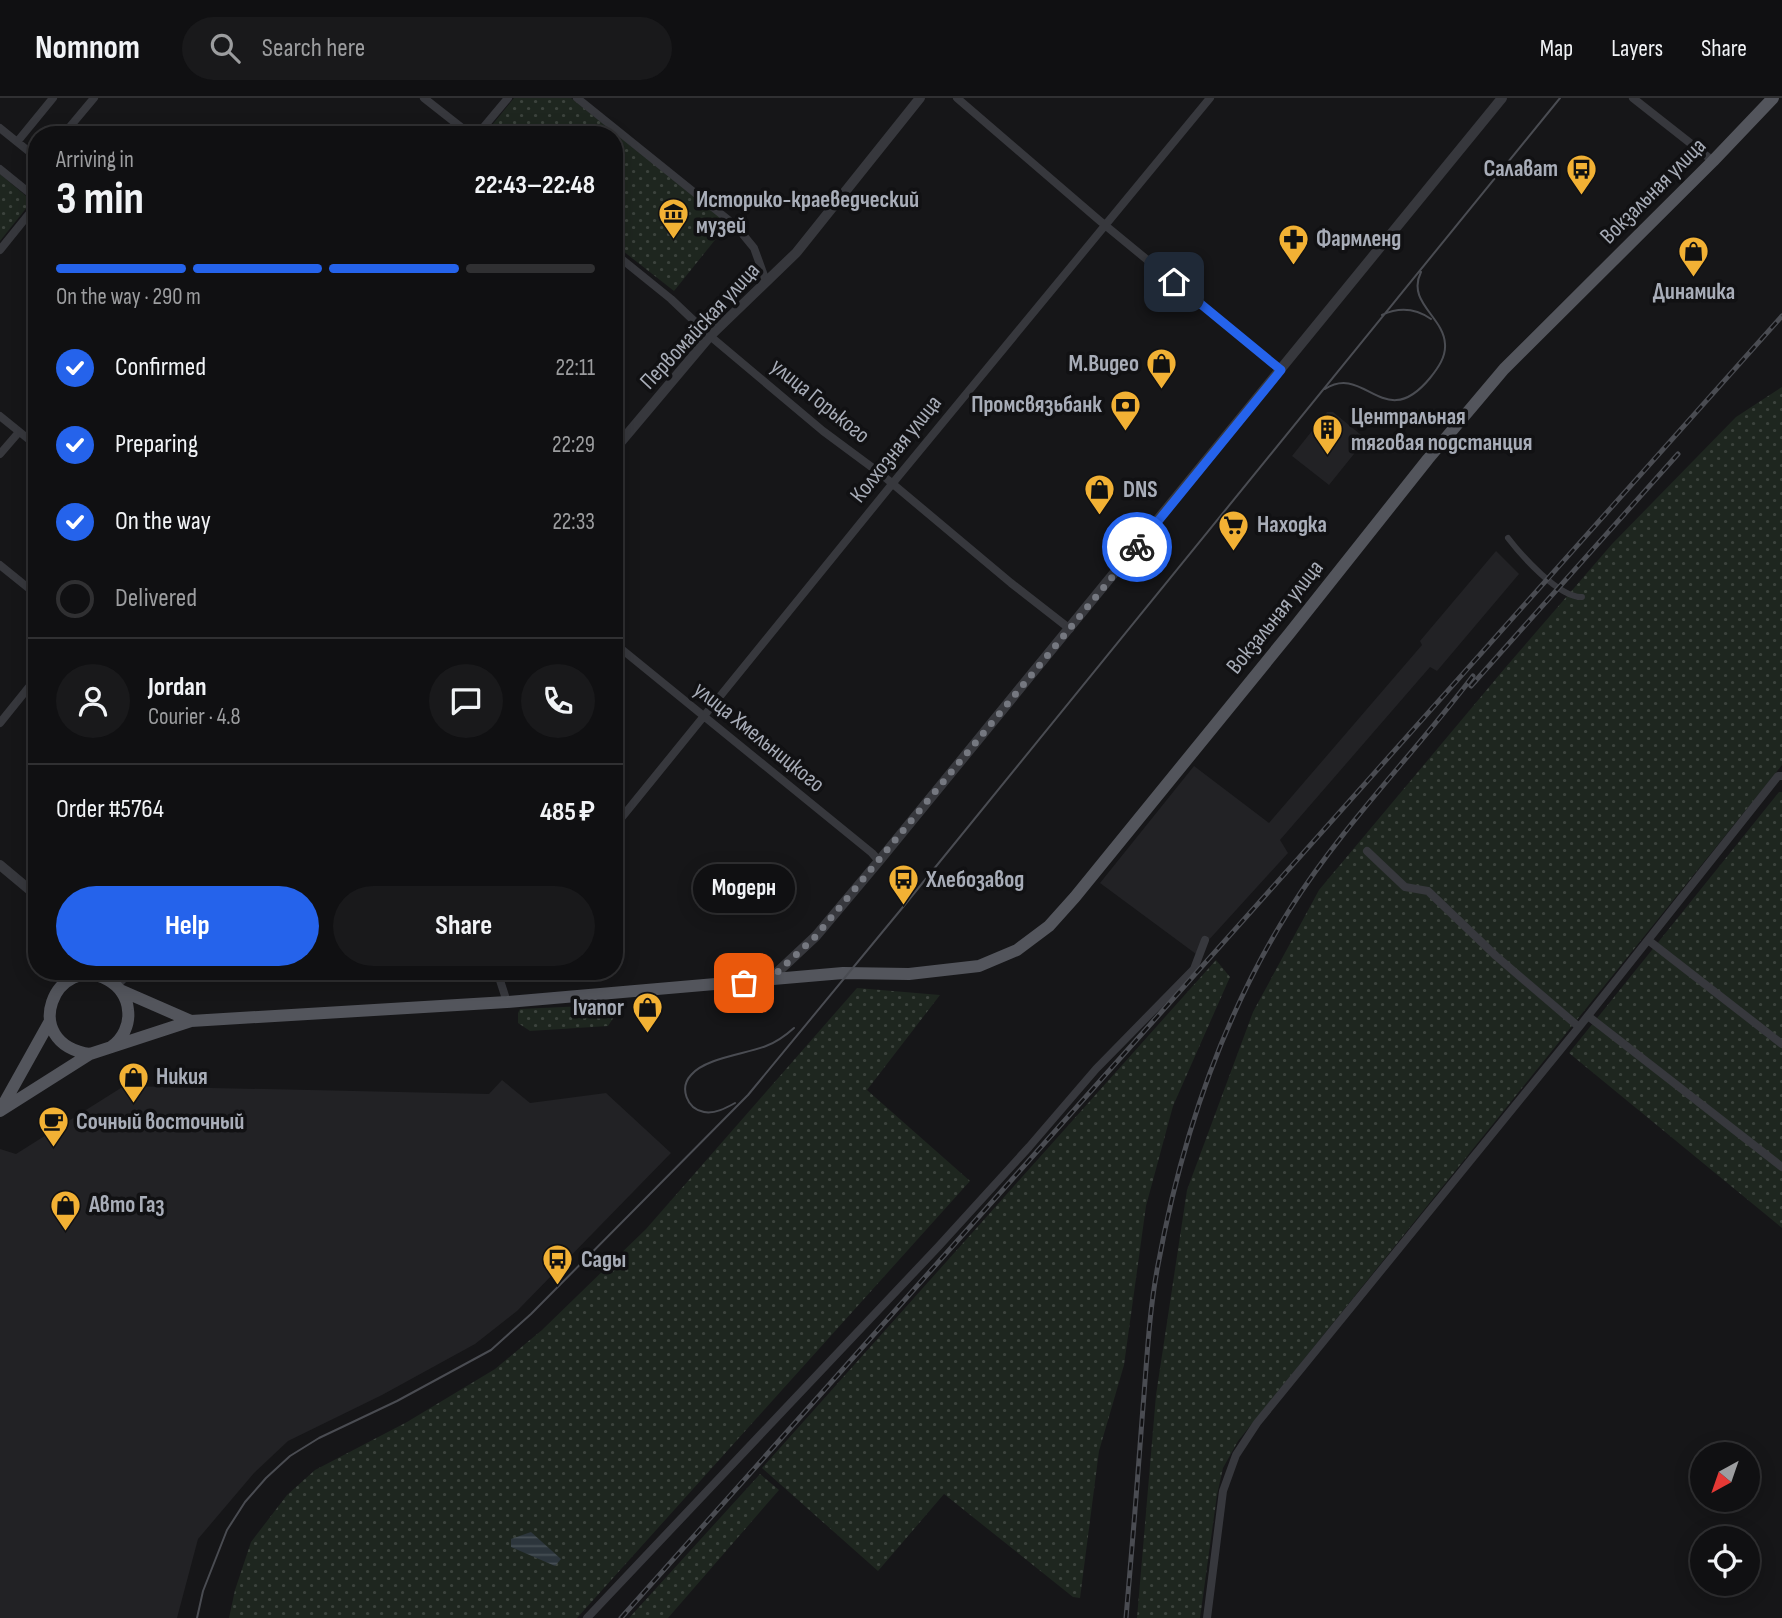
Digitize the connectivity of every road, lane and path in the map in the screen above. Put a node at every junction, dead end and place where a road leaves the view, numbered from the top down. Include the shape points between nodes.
1 (53, 98) edge
2 (94, 98) edge
3 (425, 98) edge
4 (508, 98) edge
5 (577, 98) edge
6 (920, 98) edge
7 (957, 98) edge
8 (1210, 98) edge
9 (1502, 98) edge
10 (1633, 98) edge
11 (1773, 98) edge
12 (31, 126) edge
13 (71, 126) edge
14 (460, 126) edge
15 (485, 126) edge
16 (612, 126) edge
17 (0, 128) edge
18 (28, 129) edge
19 (623, 135) edge
20 (18, 142) junction
21 (28, 150) edge
22 (1713, 161) junction
23 (0, 169) edge
24 (28, 194) edge
25 (28, 214) edge
26 (1105, 225) junction
27 (0, 250) edge
28 (623, 260) edge
29 (766, 281) junction
30 (710, 336) junction
31 (1281, 370) junction
32 (0, 416) edge
33 (19, 432) junction
34 (28, 439) edge
35 (623, 439) edge
36 (0, 454) edge
37 (893, 484) junction
38 (1508, 538) dead end
39 (0, 565) edge
40 (28, 588) edge
41 (1581, 597) dead end
42 (1070, 629) junction
43 (623, 650) edge
44 (28, 688) edge
45 (702, 716) junction
46 (0, 723) edge
47 (1782, 776) edge
48 (623, 816) edge
49 (1367, 851) dead end
50 (879, 861) junction
51 (0, 865) edge
52 (28, 888) edge
53 (1205, 940) dead end
54 (1648, 940) junction
55 (62, 980) edge
56 (500, 980) edge
57 (112, 981) edge
58 (768, 981) junction
59 (507, 1002) junction
60 (1588, 1016) junction
61 (50, 1021) junction
62 (191, 1021) junction
63 (1579, 1027) junction
64 (1782, 1045) edge
65 (106, 1050) junction
66 (90, 1054) junction
67 (0, 1110) edge
68 (1782, 1167) edge
69 (587, 1618) edge
70 (1207, 1618) edge

1 - 12 street
2 - 13 street
3 - 14 street
4 - 15 street
5 - 16 street
6 - 29 street, Первомайская улица via 796,253
7 - 26 street
8 - 26 street, Колхозная улица
9 - 31 street
10 - 22 street
11 - 22 main road, Вокзальная улица
17 - 20 street
18 - 20 street
19 - 29 street via 736,226 754,248
20 - 21 street
22 - 58 main road, Вокзальная улица via 1504,369 1048,926 1017,950 979,966
23 - 24 street
25 - 27 street
26 - 31 street
26 - 37 street, Колхозная улица
28 - 30 street, улица Горького
29 - 30 street, Первомайская улица
30 - 35 street, Первомайская улица
30 - 37 street, улица Горького via 823,432
31 - 42 street
32 - 33 street
33 - 34 street
33 - 36 street
37 - 42 street, улица Горького
37 - 45 street, Колхозная улица
38 - 41 street via 1527,564 1563,592
39 - 40 street
42 - 50 street
43 - 45 street, улица Хмельницкого
44 - 46 street
45 - 48 street, Колхозная улица
45 - 50 street, улица Хмельницкого
47 - 54 street
49 - 63 street via 1405,887 1428,891
50 - 58 street via 816,936
51 - 52 street
53 - 69 street via 1194,969
54 - 60 street
54 - 64 street
55 - 61 main road via 50,1007
56 - 59 street
57 - 62 main road
57 - 65 main road via 129,1012 123,1034
58 - 59 main road, Вокзальная улица
59 - 62 main road, Вокзальная улица
60 - 63 street
60 - 68 street
61 - 66 main road via 64,1045
61 - 67 main road
62 - 65 main road
63 - 70 street via 1257,1423 1236,1455 1223,1491
65 - 66 main road
66 - 67 main road

